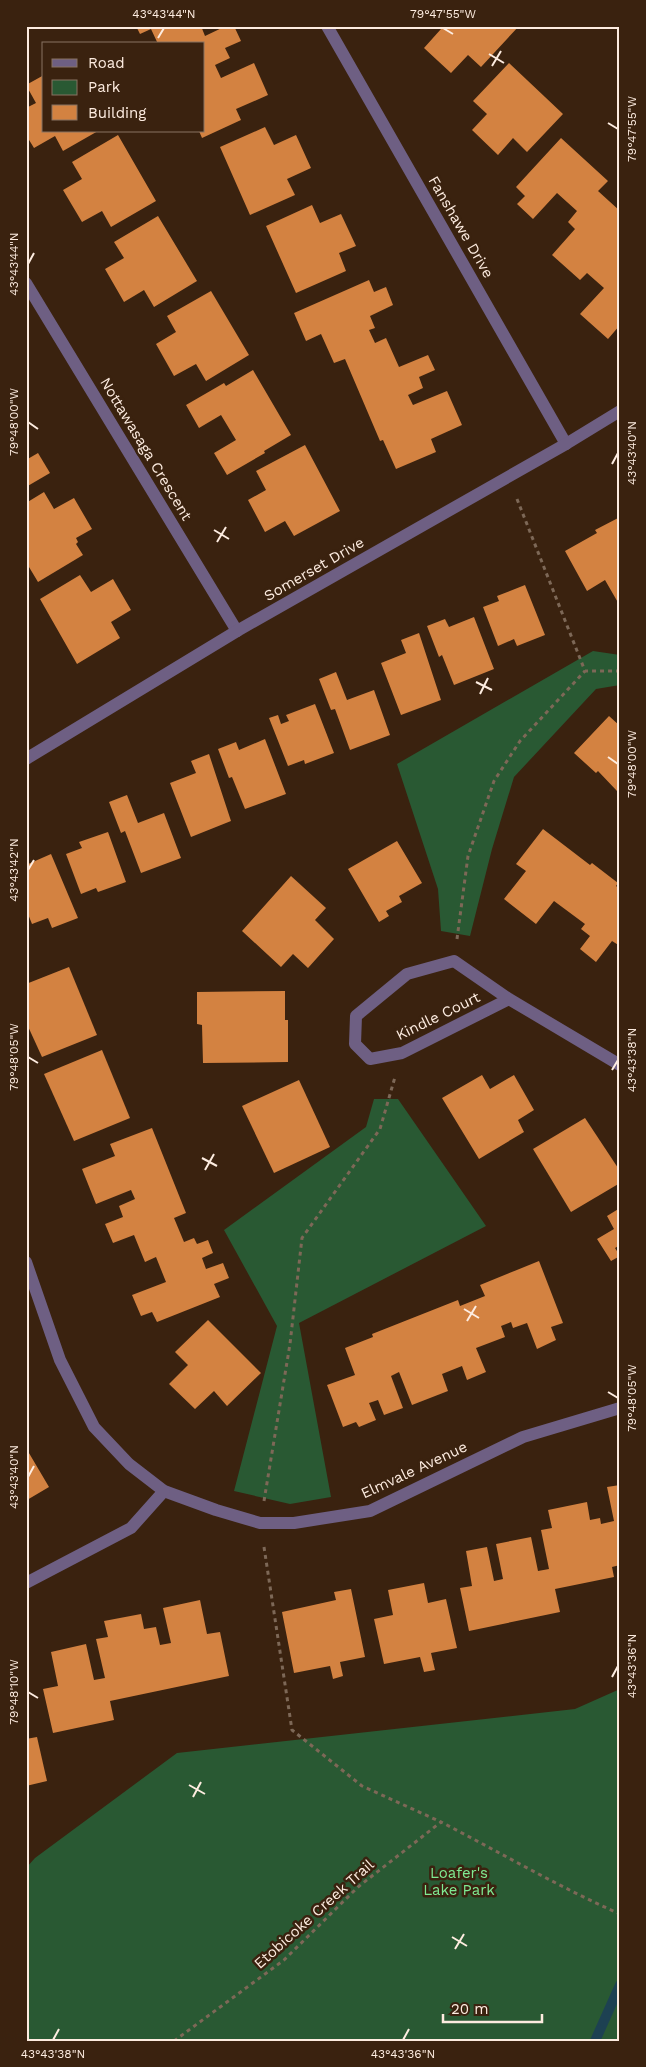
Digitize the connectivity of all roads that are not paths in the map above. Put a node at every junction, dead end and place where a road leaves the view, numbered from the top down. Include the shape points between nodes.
1 (327, 26) edge
2 (26, 283) edge
3 (620, 410) edge
4 (566, 444) junction
5 (237, 631) junction
6 (26, 759) edge
7 (509, 999) junction
8 (620, 1065) edge
9 (26, 1262) edge
10 (620, 1408) edge
11 (164, 1491) junction
12 (26, 1584) edge

1 - 4 street, Fanshawe Drive
2 - 5 street, Nottawasaga Crescent
3 - 4 street, Somerset Drive
4 - 5 street, Somerset Drive
5 - 6 street, Somerset Drive
7 - 7 street, Kindle Court via 454,961 406,974 356,1016 355,1044 370,1059 402,1053
7 - 8 street, Kindle Court
9 - 11 street, Elmvale Avenue via 60,1360 94,1426 129,1464
10 - 11 street, Elmvale Avenue via 523,1437 370,1511 294,1523 260,1523
11 - 12 street via 130,1528

